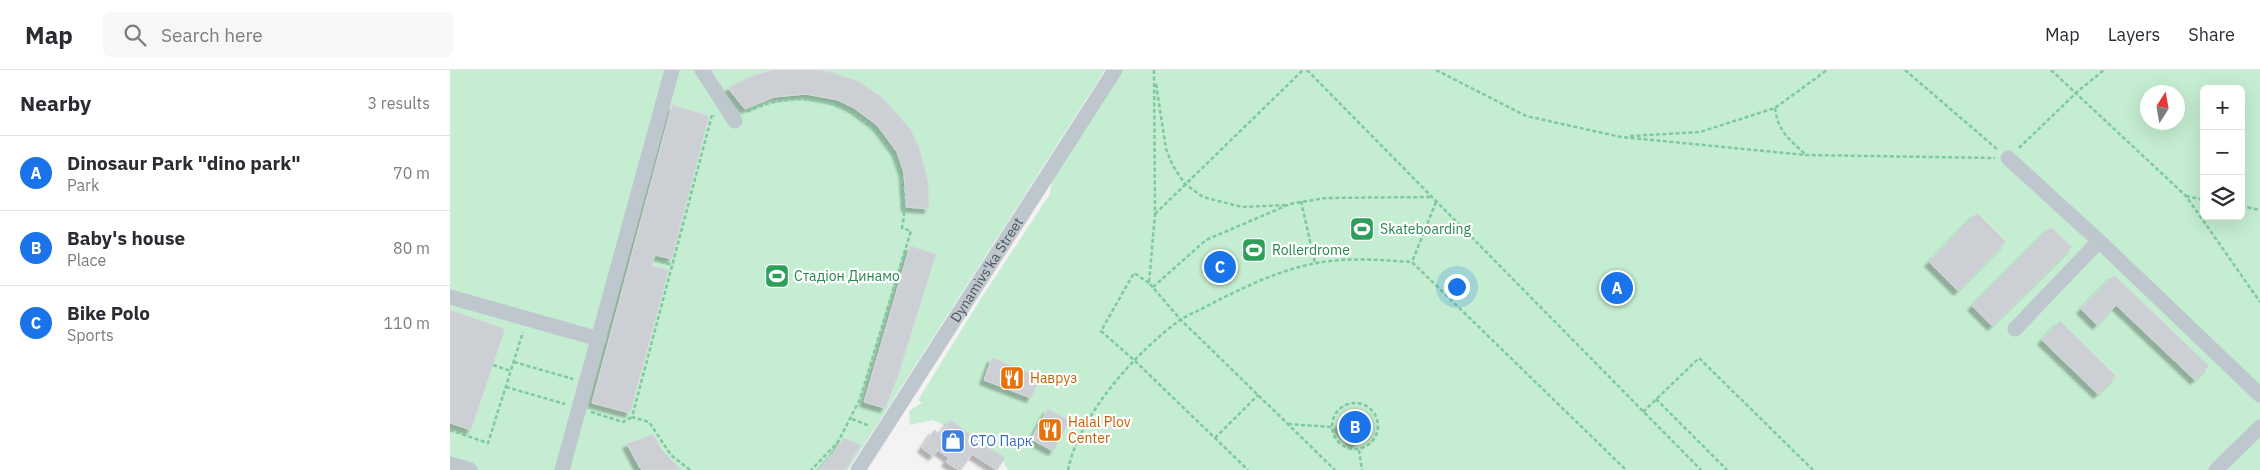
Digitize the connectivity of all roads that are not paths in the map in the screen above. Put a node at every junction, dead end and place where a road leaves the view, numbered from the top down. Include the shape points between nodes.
1 (672, 70) edge
2 (702, 70) edge
3 (1115, 70) edge
4 (735, 121) road end
5 (2008, 158) road end
6 (2099, 241) junction
7 (450, 296) edge
8 (2015, 330) dead end
9 (599, 339) junction
10 (2260, 395) edge
11 (2260, 427) edge
12 (450, 464) edge
13 (470, 470) edge
14 (562, 470) edge
15 (858, 470) edge
16 (2216, 470) edge

1 - 9 street
2 - 4 street
3 - 15 street, Dynamivs'ka Street
5 - 6 street
6 - 8 street
6 - 10 street
7 - 9 street
9 - 14 street
11 - 16 street
12 - 13 street

